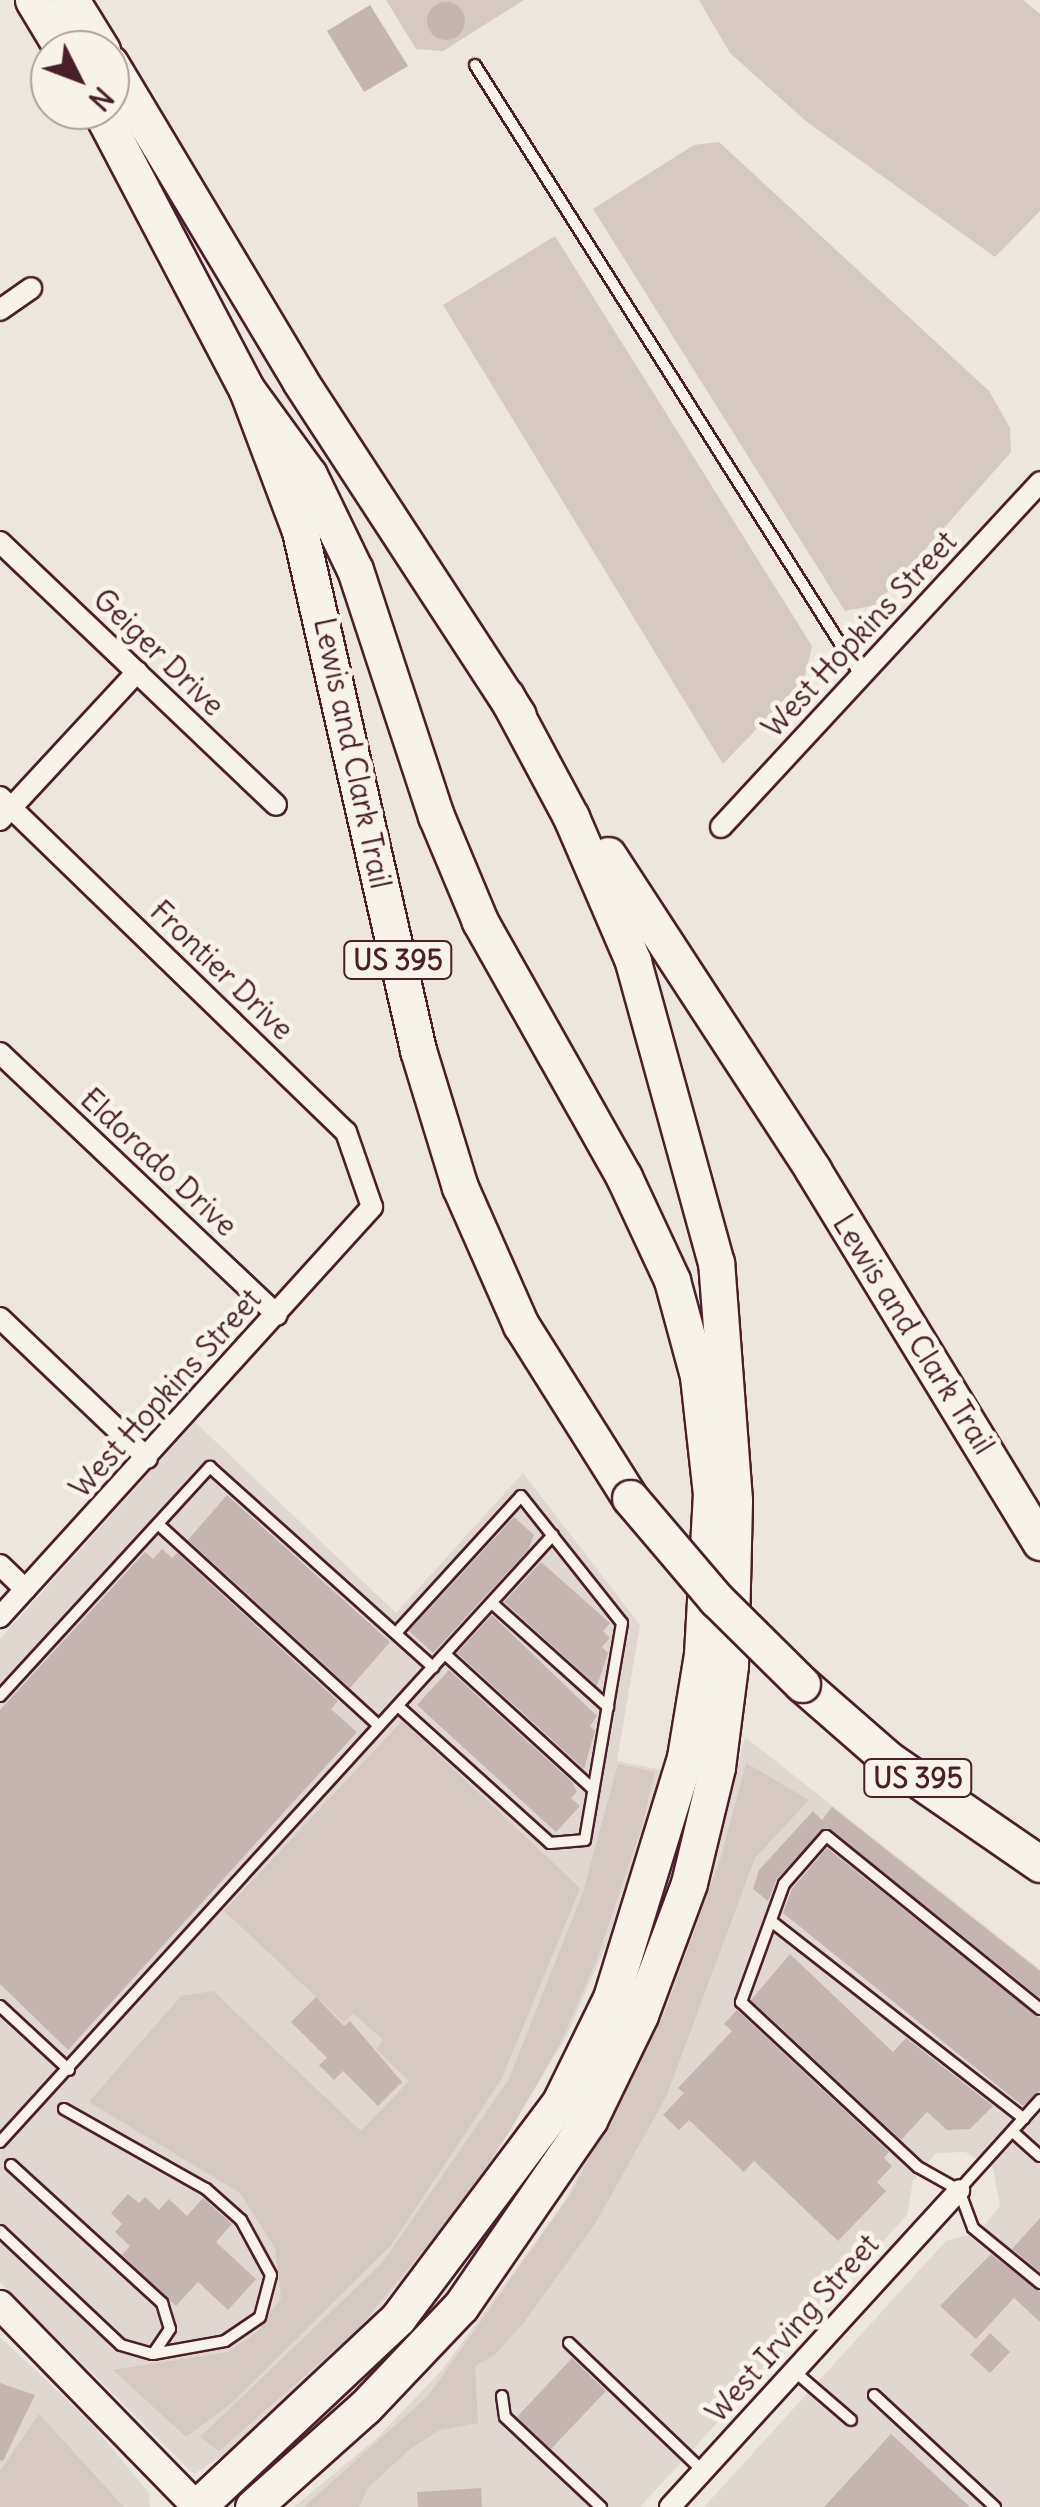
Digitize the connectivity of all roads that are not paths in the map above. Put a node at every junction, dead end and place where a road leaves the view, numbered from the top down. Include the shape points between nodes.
1 (32, 0) edge
2 (72, 0) edge
3 (51, 30) edge
4 (90, 30) edge
5 (474, 65) dead end
6 (123, 130) edge
7 (126, 130) edge
8 (31, 288) dead end
9 (0, 310) edge
10 (247, 390) junction
11 (1040, 482) edge
12 (0, 542) edge
13 (137, 672) junction
14 (861, 676) junction
15 (506, 696) junction
16 (276, 804) dead end
17 (4, 808) edge
18 (722, 827) dead end
19 (0, 1053) edge
20 (372, 1207) joint
21 (277, 1315) junction
22 (0, 1318) edge
23 (147, 1458) junction
24 (158, 1524) junction
25 (553, 1535) junction
26 (1040, 1542) edge
27 (0, 1566) edge
28 (26, 1589) junction
29 (492, 1603) junction
30 (0, 1617) edge
31 (396, 1634) junction
32 (445, 1654) junction
33 (434, 1667) junction
34 (0, 1696) edge
35 (398, 1706) junction
36 (608, 1707) junction
37 (379, 1726) junction
38 (594, 1790) junction
39 (1040, 1864) edge
40 (771, 1921) junction
41 (0, 2006) edge
42 (1040, 2009) edge
43 (70, 2070) junction
44 (1040, 2100) edge
45 (64, 2109) dead end
46 (1024, 2119) junction
47 (1012, 2132) junction
48 (0, 2142) edge
49 (1040, 2156) edge
50 (11, 2165) dead end
51 (959, 2190) junction
52 (0, 2232) edge
53 (1040, 2283) edge
54 (0, 2305) edge
55 (569, 2343) dead end
56 (153, 2354) junction
57 (794, 2371) junction
58 (874, 2395) dead end
59 (502, 2396) dead end
60 (851, 2420) dead end
61 (703, 2470) junction
62 (197, 2507) edge
63 (253, 2507) edge
64 (600, 2507) edge
65 (670, 2507) edge
66 (995, 2507) edge

1 - 3 highway
2 - 4 highway
5 - 14 lane
6 - 10 highway, Lewis and Clark Trail / US 395
7 - 15 highway, Lewis and Clark Trail / US 395
8 - 9 street
10 - 39 highway, Lewis and Clark Trail / US 395, bridge via 321,603 418,1050 460,1188 521,1324 630,1498 716,1599 888,1759
10 - 62 highway via 310,475 355,570 436,816 480,922 624,1177 672,1280 698,1376 711,1494 702,1654 685,1758 611,1998 560,2102 398,2318
11 - 14 street, West Hopkins Street
12 - 13 street, Geiger Drive
13 - 16 street, Geiger Drive
13 - 17 street
14 - 18 street, West Hopkins Street
15 - 26 highway, Lewis and Clark Trail / US 395 via 813,1170
15 - 63 highway via 572,817 633,961 716,1263 734,1500 730,1666 717,1767 689,1883 640,2015 589,2120 462,2306
17 - 20 street, Frontier Drive via 346,1132
19 - 21 street, Eldorado Drive
20 - 21 street, West Hopkins Street
21 - 23 street, West Hopkins Street
22 - 23 street
23 - 28 street, West Hopkins Street
24 - 31 lane via 210,1466
24 - 34 lane
24 - 37 lane
25 - 29 lane
25 - 31 lane via 521,1496
25 - 36 lane via 622,1623
27 - 28 street
28 - 30 street, West Hopkins Street
29 - 32 lane
29 - 36 lane
31 - 33 lane
32 - 33 lane
32 - 38 lane
33 - 35 lane
35 - 37 lane
35 - 38 lane via 550,1843 584,1840
36 - 38 lane
37 - 43 lane
40 - 42 lane via 784,1884 826,1836
40 - 46 lane
40 - 51 lane via 741,2002 918,2167
41 - 43 lane
43 - 48 lane
44 - 46 lane
45 - 56 lane via 206,2189 241,2220 271,2275 260,2317 225,2341
46 - 47 lane
47 - 49 lane
47 - 51 lane
50 - 56 lane via 162,2304 170,2329
51 - 53 lane via 973,2228
51 - 57 street, West Irving Street
52 - 56 lane via 121,2345
54 - 62 main road
55 - 61 lane
57 - 60 lane
57 - 61 street, West Irving Street
58 - 66 lane
59 - 64 lane via 505,2416
61 - 65 street, West Irving Street

